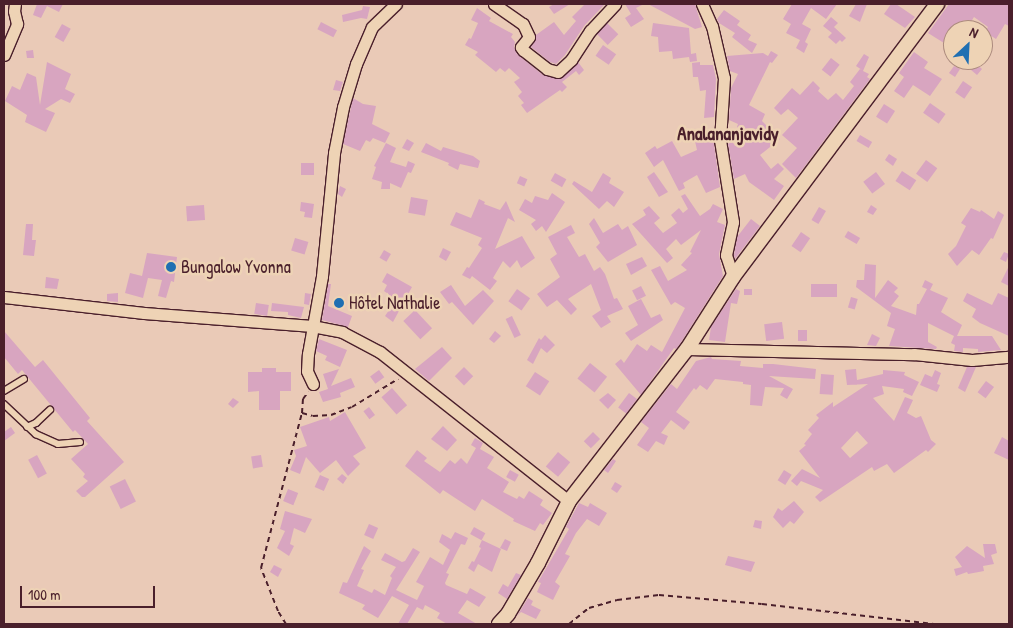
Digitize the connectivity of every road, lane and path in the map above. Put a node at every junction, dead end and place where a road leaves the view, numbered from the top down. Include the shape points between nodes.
1 (15, 4) edge
2 (396, 4) edge
3 (494, 4) edge
4 (615, 4) edge
5 (702, 4) edge
6 (931, 6) edge
7 (4, 55) edge
8 (733, 277) junction
9 (4, 297) edge
10 (312, 326) junction
11 (687, 349) junction
12 (1009, 357) edge
13 (406, 374) junction
14 (24, 379) dead end
15 (313, 384) joint
16 (4, 391) edge
17 (4, 404) edge
18 (50, 410) dead end
19 (302, 414) junction
20 (27, 427) junction
21 (80, 442) dead end
22 (569, 501) junction
23 (286, 624) edge
24 (499, 624) edge
25 (570, 624) edge
26 (934, 624) edge

1 - 7 street via 17,24
2 - 10 street via 372,26 343,107 334,153 322,276
3 - 4 street via 523,24 529,37 521,47 523,50 547,69 558,72
5 - 8 street via 712,26 724,78 720,140 733,222 726,255
6 - 8 street
8 - 11 street
9 - 10 street via 144,313
10 - 13 street via 361,340
10 - 15 street via 307,372
11 - 12 street via 914,354 972,360
11 - 22 street
13 - 19 path via 352,407 330,415
13 - 22 street
14 - 16 lane
15 - 19 path via 303,399
17 - 20 lane
18 - 20 lane
19 - 23 path via 261,568
20 - 21 lane via 58,444
22 - 24 street via 538,563
25 - 26 path via 589,608 618,600 659,595

